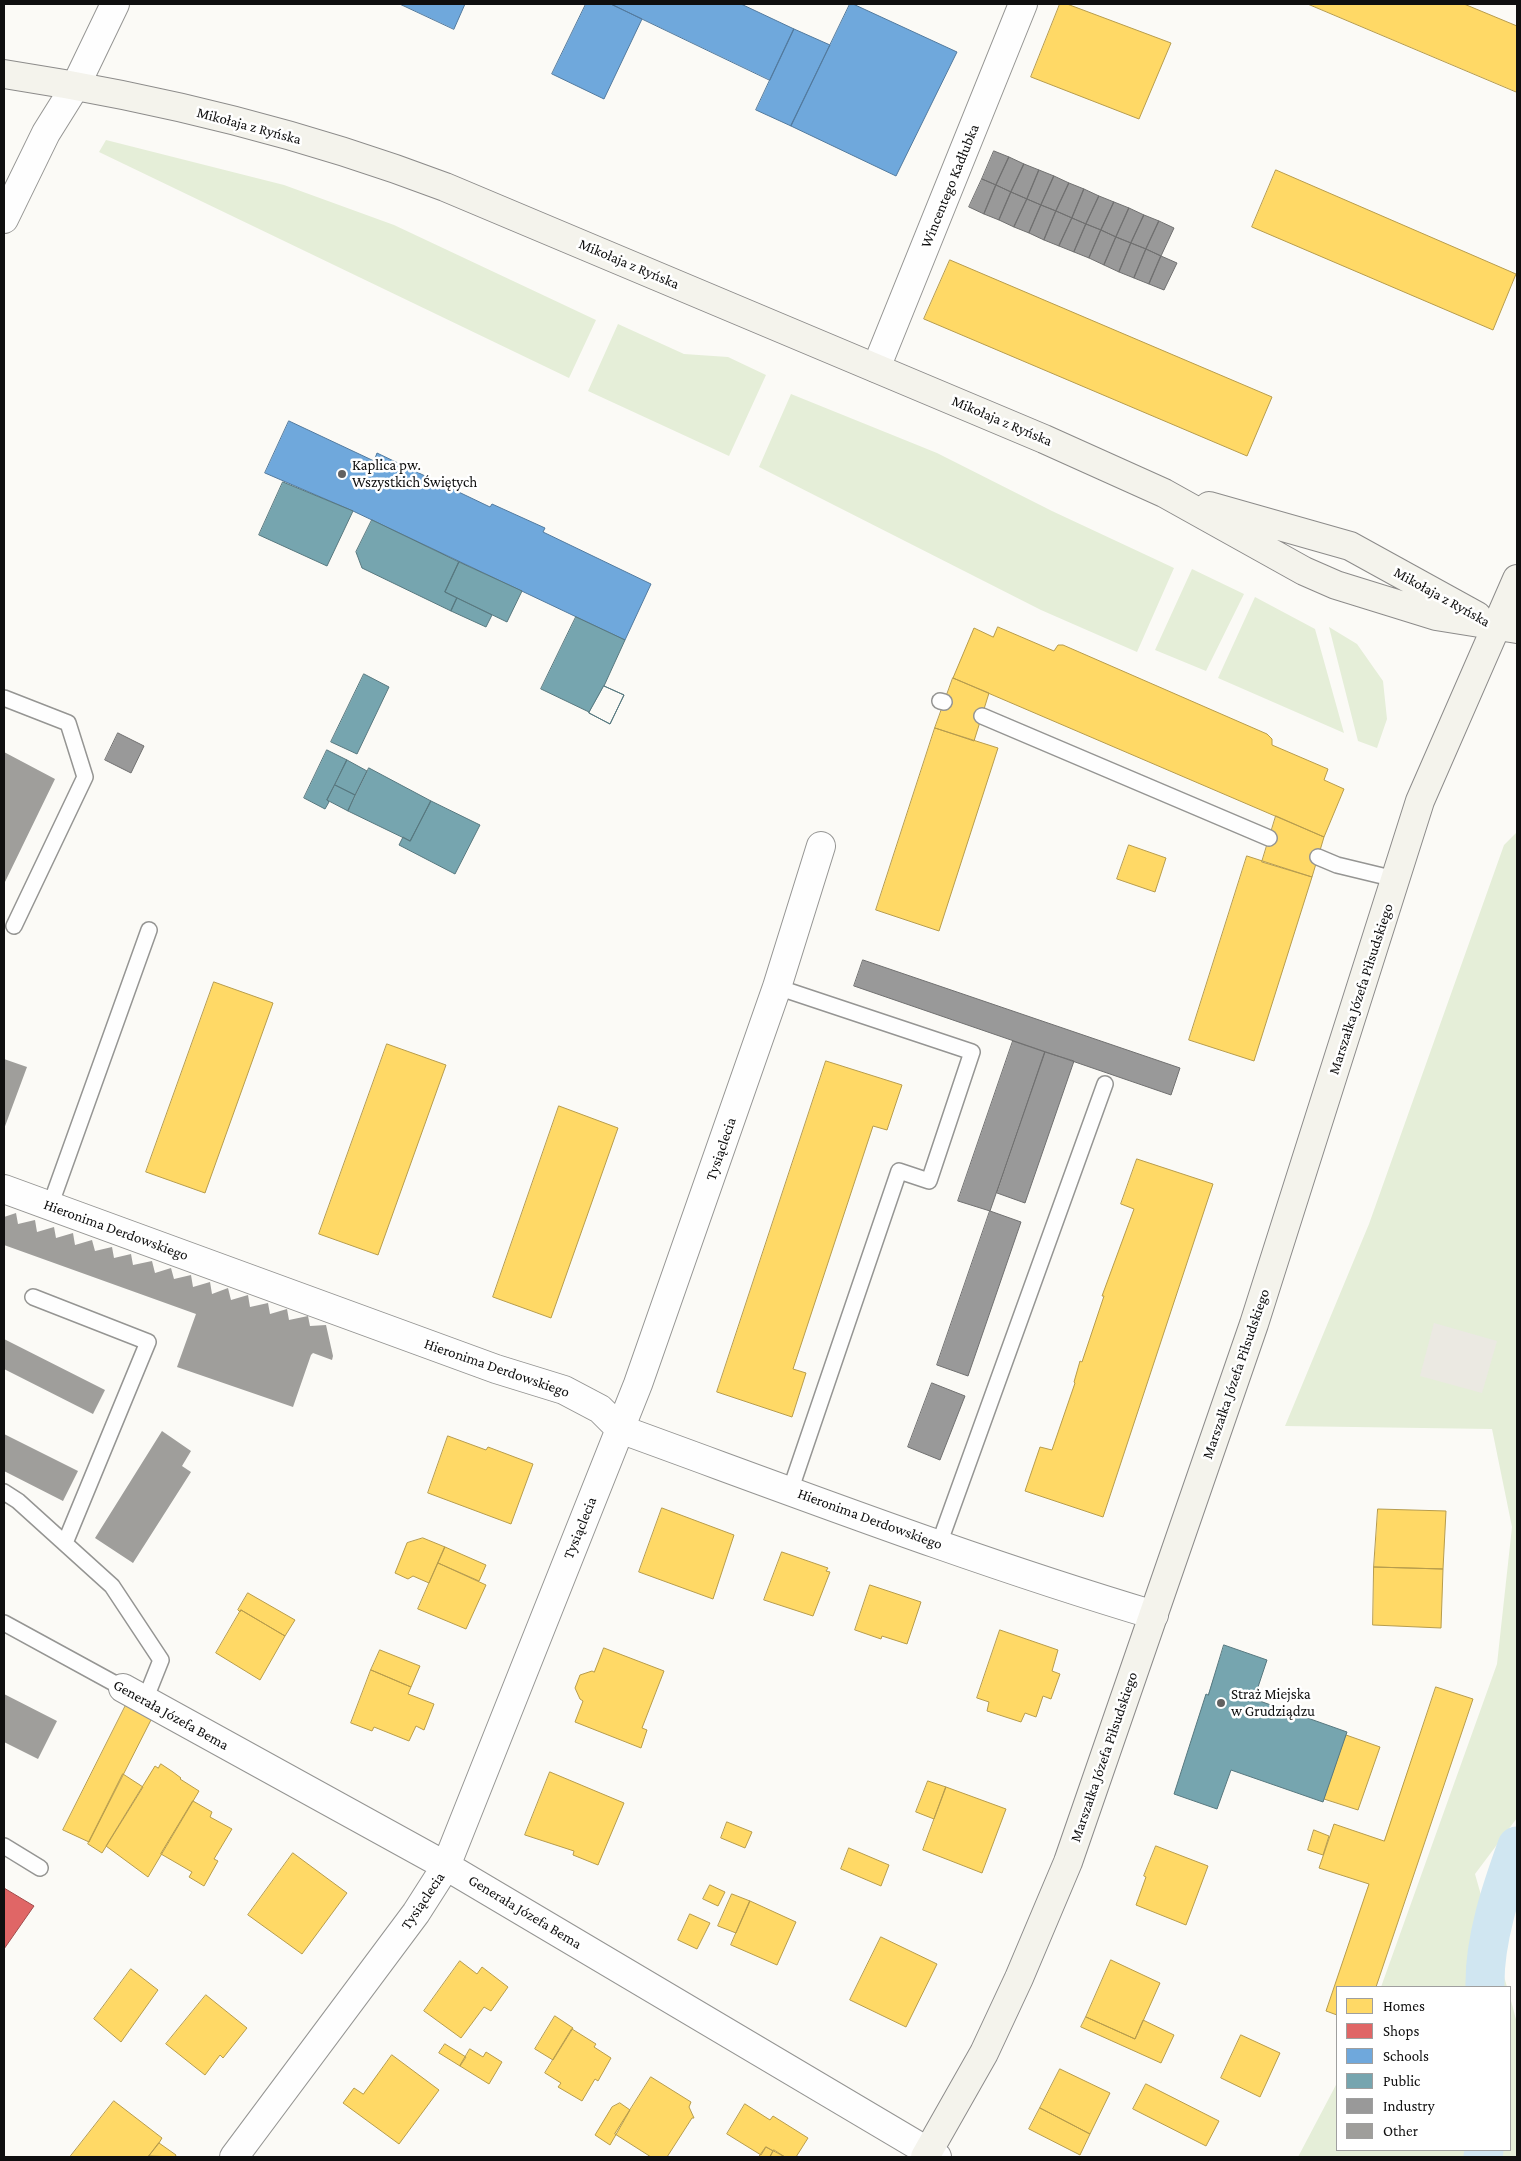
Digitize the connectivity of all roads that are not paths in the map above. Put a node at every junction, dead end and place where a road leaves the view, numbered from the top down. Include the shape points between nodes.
1 (115, 4) edge
2 (1024, 4) edge
3 (4, 74) edge
4 (76, 85) junction
5 (4, 219) edge
6 (876, 368) junction
7 (1164, 493) junction
8 (1517, 579) edge
9 (1510, 632) edge
10 (4, 698) edge
11 (982, 716) dead end
12 (1269, 838) dead end
13 (820, 846) dead end
14 (1318, 857) dead end
15 (1396, 880) junction
16 (14, 926) dead end
17 (149, 930) dead end
18 (777, 987) junction
19 (1105, 1084) dead end
20 (4, 1189) edge
21 (50, 1206) junction
22 (32, 1298) dead end
23 (620, 1429) junction
24 (790, 1491) junction
25 (4, 1492) edge
26 (65, 1543) junction
27 (939, 1544) junction
28 (1154, 1615) junction
29 (6, 1629) edge
30 (134, 1694) junction
31 (4, 1846) edge
32 (446, 1866) junction
33 (40, 1868) dead end
34 (930, 2155) edge
35 (234, 2157) edge

1 - 4 street
2 - 6 street, Wincentego Kadłubka
3 - 4 street, Mikołaja z Ryńska
4 - 5 street via 46,133
4 - 6 street, Mikołaja z Ryńska via 212,115 387,165
6 - 7 street, Mikołaja z Ryńska
7 - 9 street, Mikołaja z Ryńska via 1350,546
7 - 9 street, Mikołaja z Ryńska via 1304,571 1336,585 1436,616
8 - 9 street, Marszałka Józefa Piłsudskiego
9 - 15 street, Marszałka Józefa Piłsudskiego via 1420,801
10 - 16 lane via 68,724 84,777
11 - 12 lane
13 - 18 street, Tysiąclecia
14 - 15 lane
15 - 28 street, Marszałka Józefa Piłsudskiego via 1254,1324
17 - 21 lane
18 - 23 street, Tysiąclecia
18 - 24 lane via 972,1052 929,1181 899,1170
19 - 27 lane
20 - 21 street, Hieronima Derdowskiego
21 - 23 street, Hieronima Derdowskiego via 496,1369 564,1390 600,1409
22 - 26 lane via 148,1342
23 - 24 street, Hieronima Derdowskiego
23 - 32 street, Tysiąclecia
24 - 27 street, Hieronima Derdowskiego
25 - 26 lane
26 - 30 lane via 112,1586 161,1660
27 - 28 street, Hieronima Derdowskiego
28 - 34 street, Marszałka Józefa Piłsudskiego via 1068,1862 1020,1978
29 - 30 lane, Generała Józefa Bema
30 - 32 street, Generała Józefa Bema
31 - 33 lane
32 - 34 street, Generała Józefa Bema
32 - 35 street, Tysiąclecia via 416,1913

